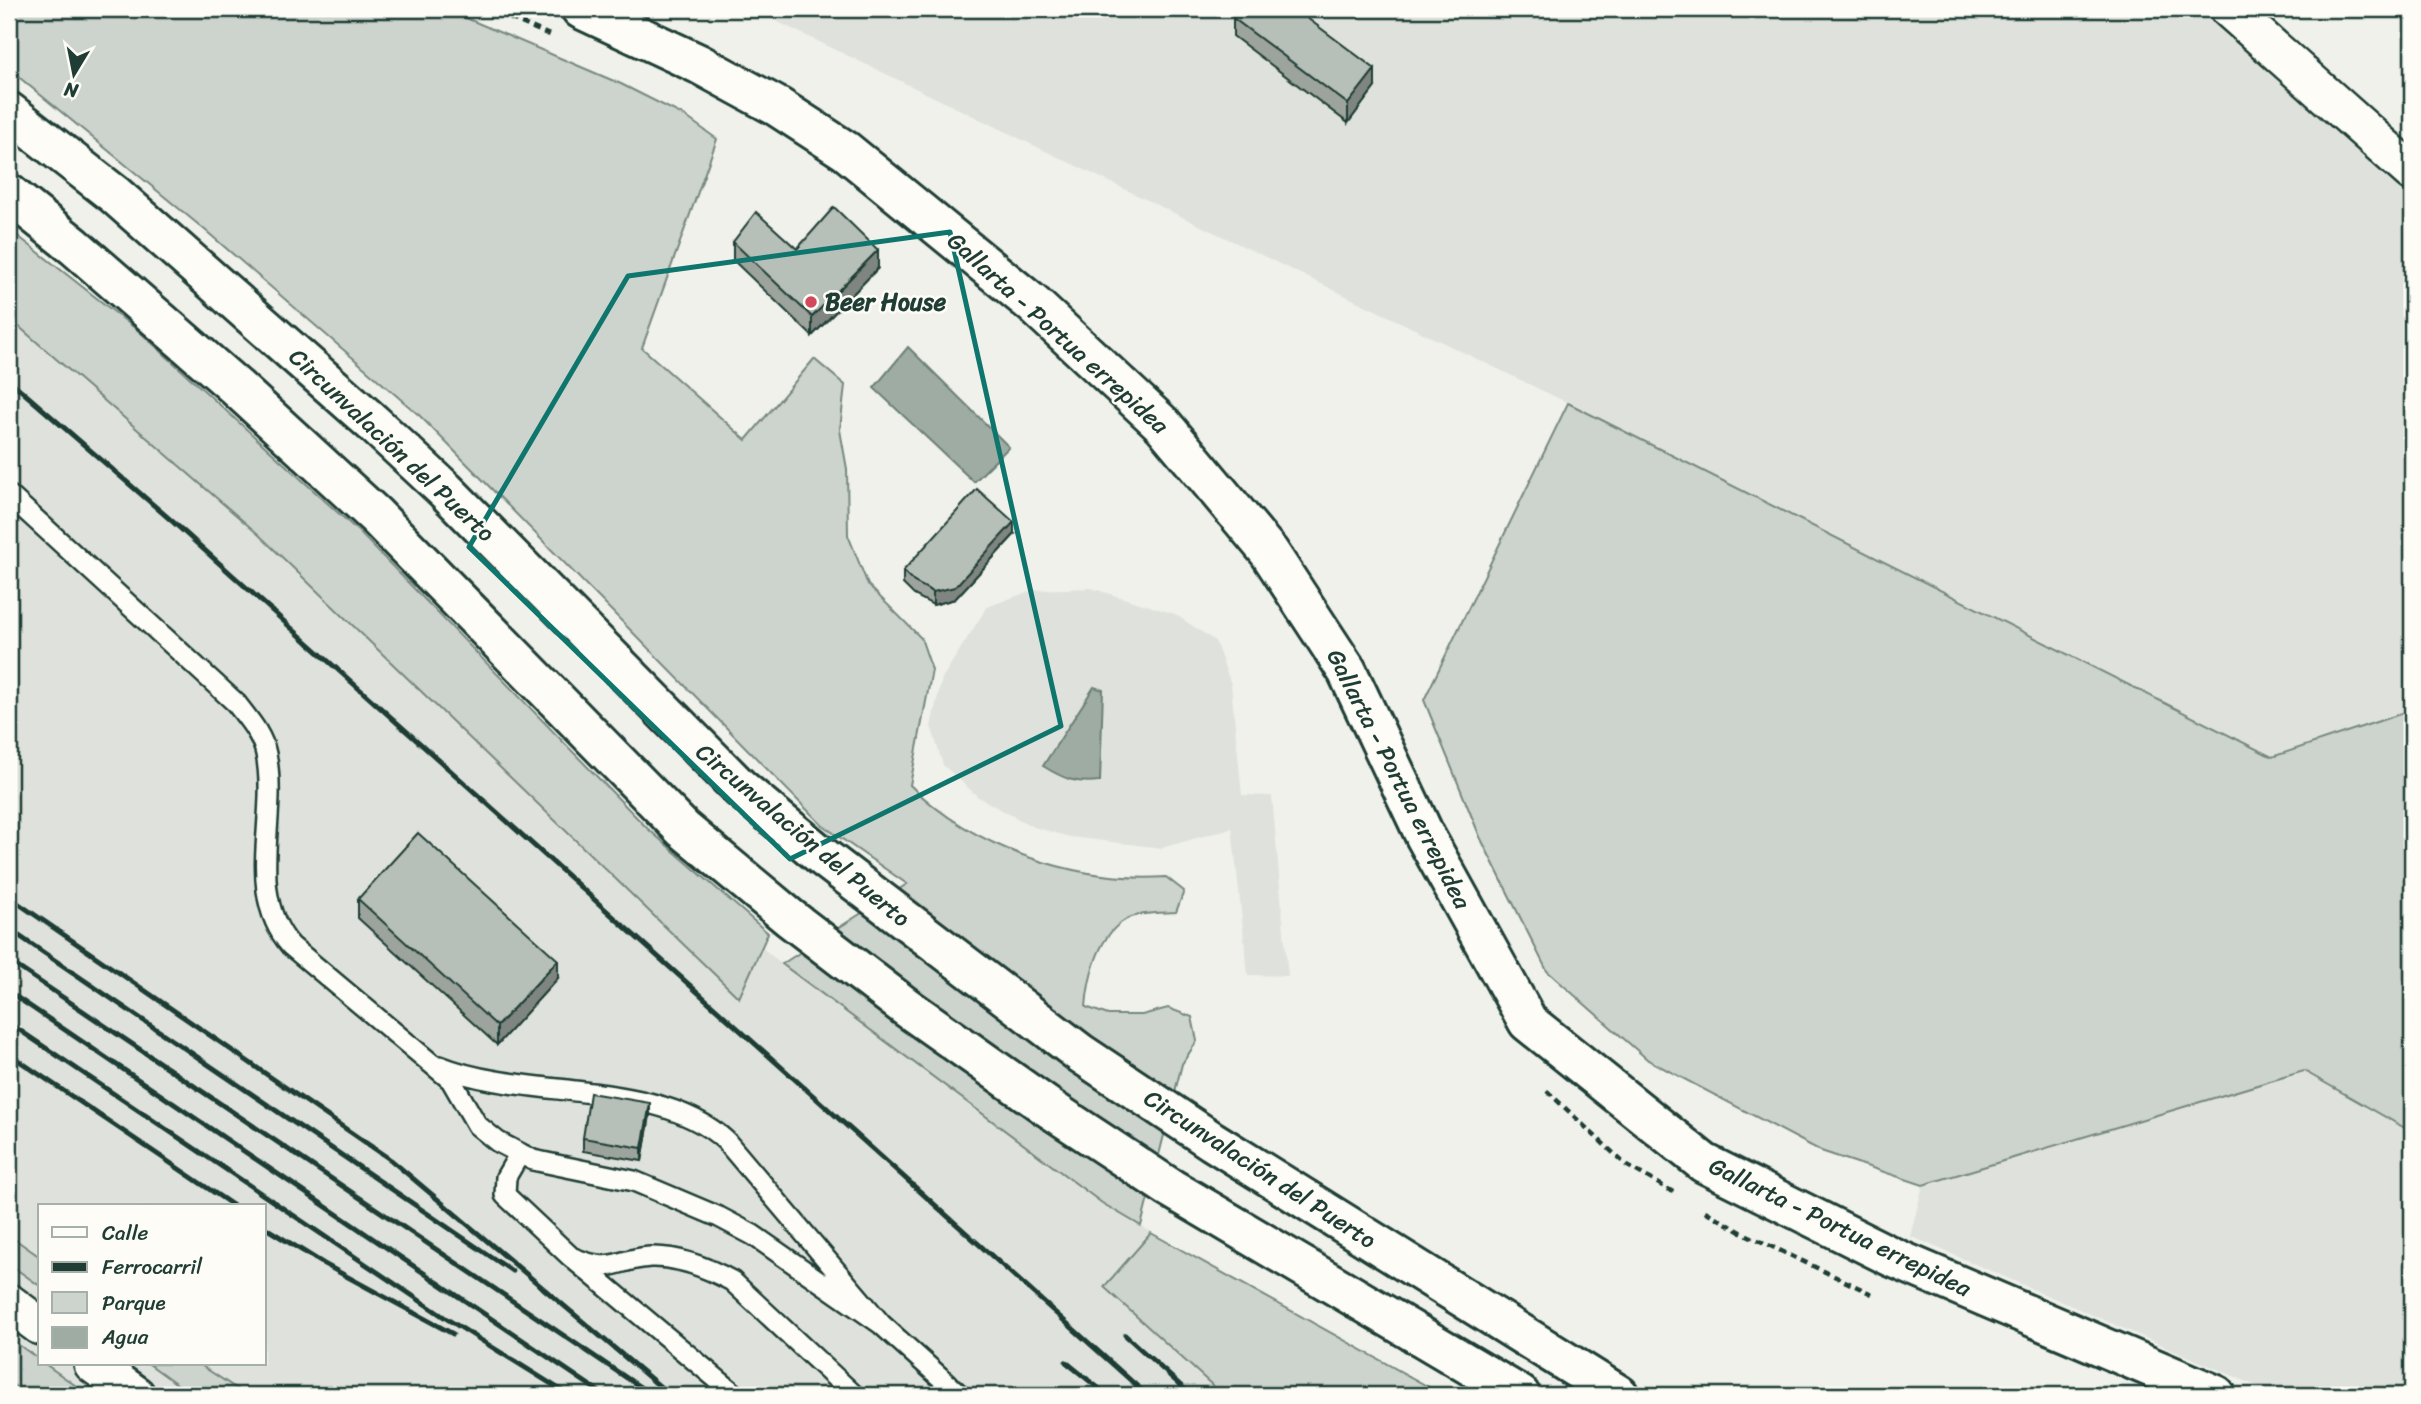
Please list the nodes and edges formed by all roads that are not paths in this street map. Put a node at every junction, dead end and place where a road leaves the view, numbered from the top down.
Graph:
1 (2229, 9) edge
2 (573, 25) edge
3 (9, 112) edge
4 (2412, 172) edge
5 (9, 194) edge
6 (9, 495) edge
7 (423, 1058) junction
8 (520, 1153) junction
9 (572, 1257) junction
10 (9, 1303) edge
11 (881, 1324) junction
12 (38, 1325) edge
13 (96, 1366) edge
14 (136, 1395) edge
15 (736, 1395) edge
16 (854, 1395) edge
17 (960, 1395) edge
18 (1520, 1395) edge
19 (1619, 1395) edge
20 (2216, 1395) edge

1 - 4 street
2 - 20 highway, Gallarta - Portua errepidea
3 - 19 highway, Circunvalación del Puerto
5 - 18 highway
6 - 7 lane
7 - 8 lane
7 - 11 lane
8 - 9 lane
8 - 11 lane
9 - 15 lane
9 - 16 lane
10 - 12 street
11 - 17 lane
13 - 14 street

